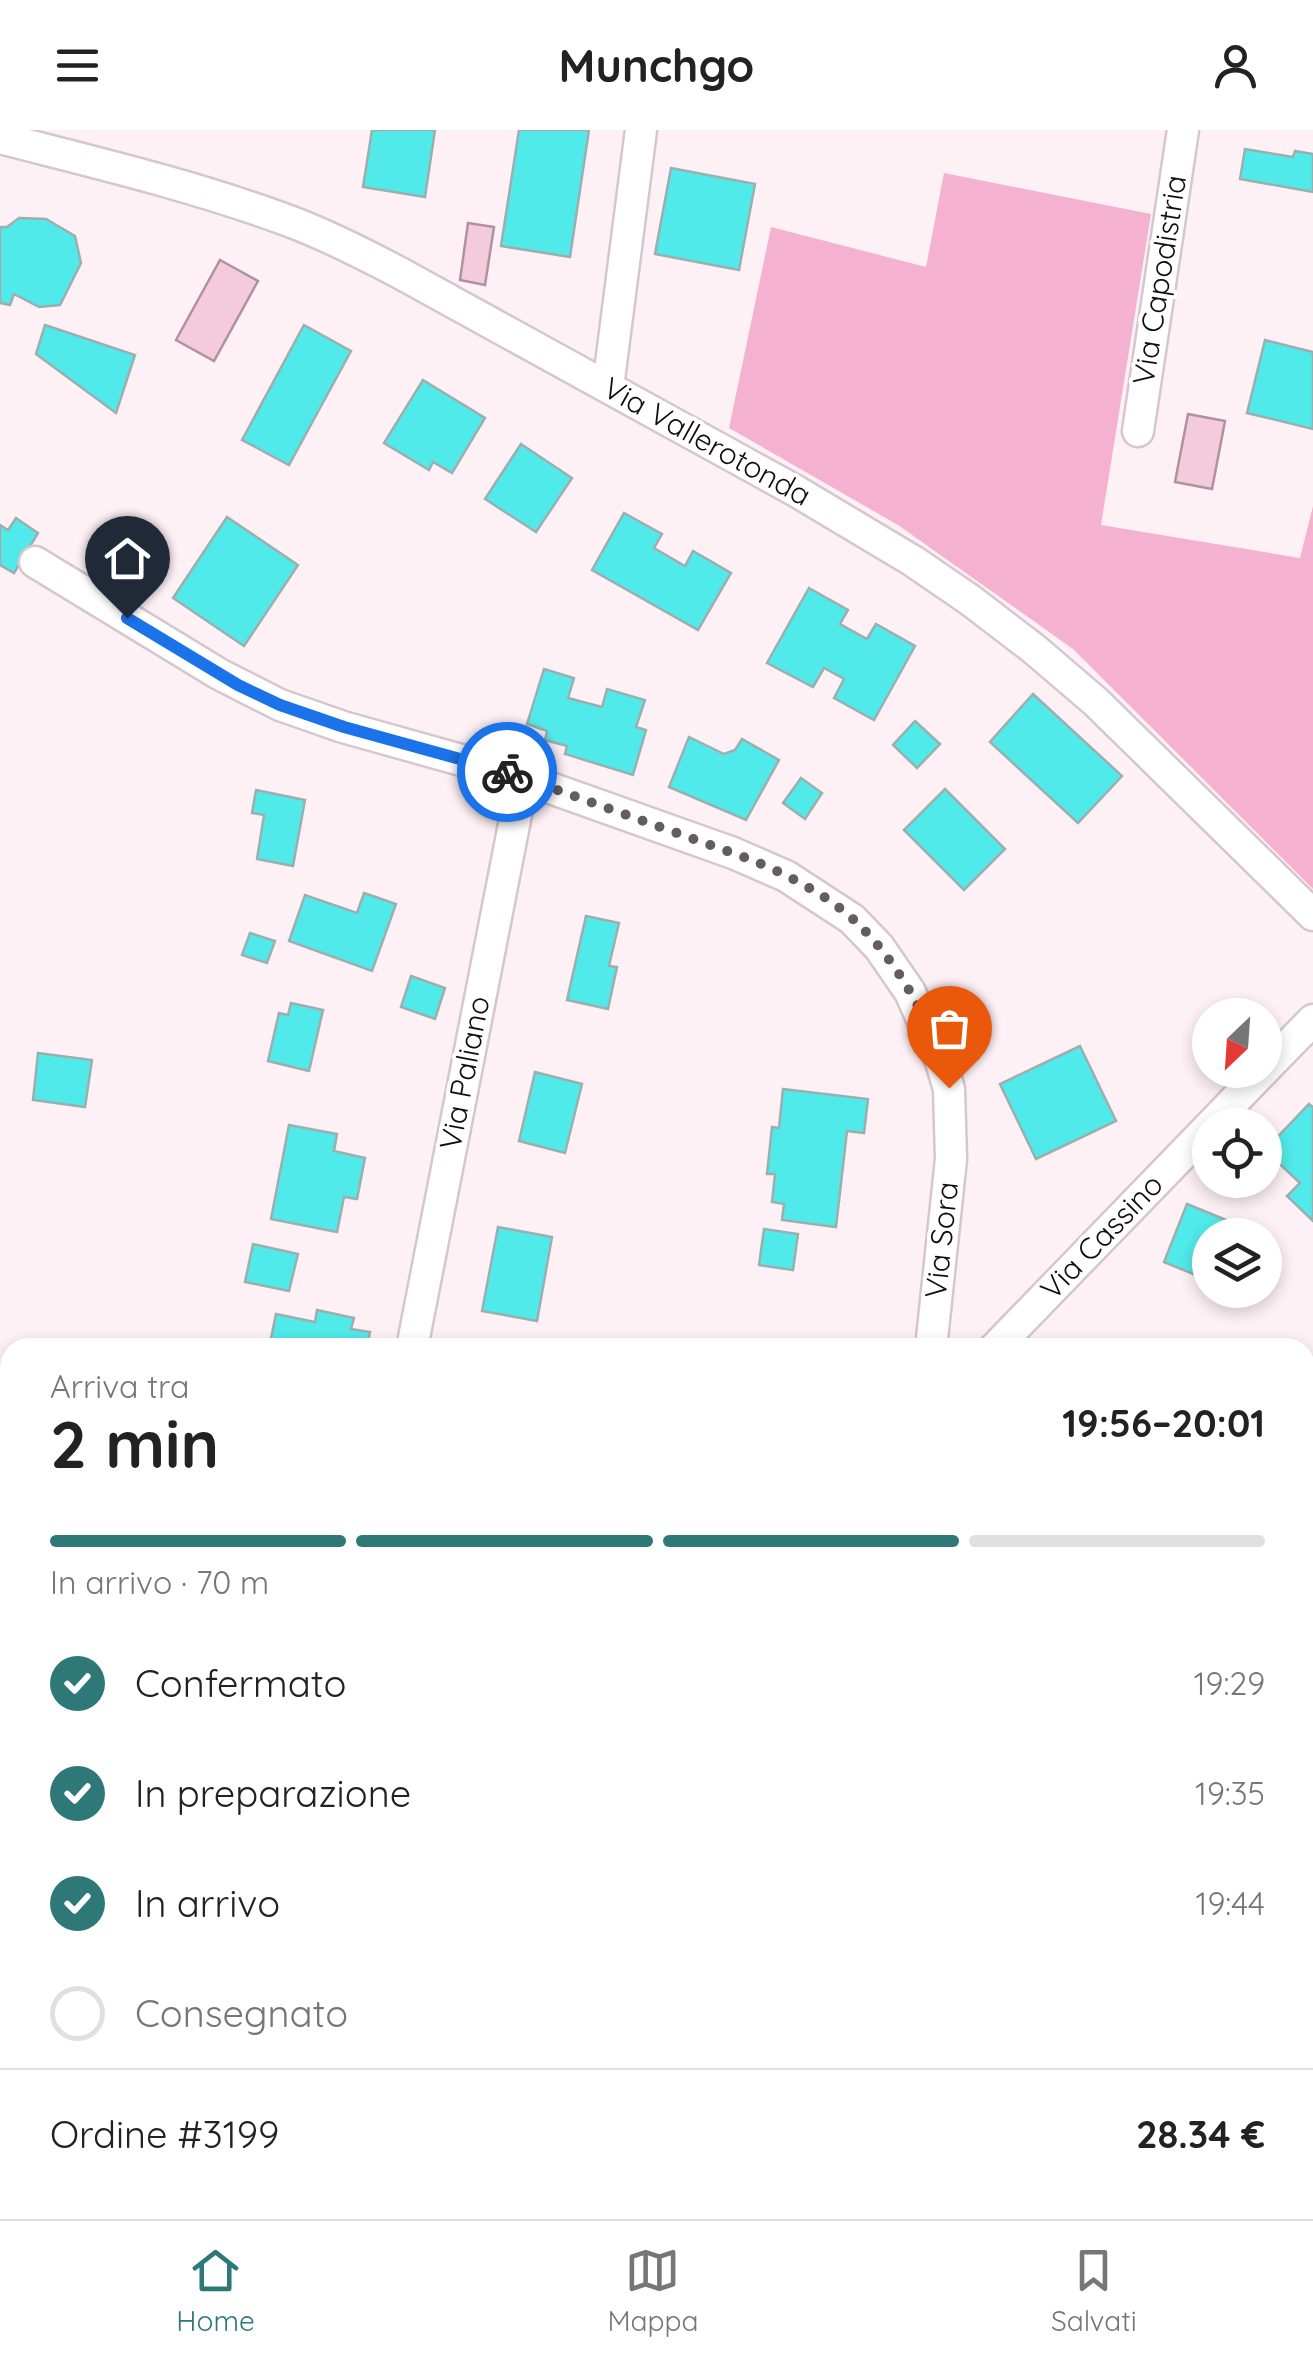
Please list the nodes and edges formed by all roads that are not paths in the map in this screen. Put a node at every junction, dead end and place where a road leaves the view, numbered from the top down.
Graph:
1 (641, 130) edge
2 (1183, 130) edge
3 (0, 138) edge
4 (608, 387) junction
5 (1138, 431) dead end
6 (35, 562) dead end
7 (519, 799) dead end
8 (1313, 916) edge
9 (1313, 1020) edge
10 (1282, 1052) edge
11 (1247, 1088) edge
12 (1227, 1108) edge
13 (1192, 1144) edge
14 (414, 1338) edge
15 (932, 1338) edge
16 (1005, 1338) edge

1 - 4 street
2 - 5 street, Via Capodistria
3 - 4 street, Via Vallerotonda
4 - 8 street, Via Vallerotonda
6 - 15 street, Via Sora
7 - 14 street, Via Paliano
9 - 10 street, Via Cassino
11 - 12 street, Via Cassino
13 - 16 street, Via Cassino

